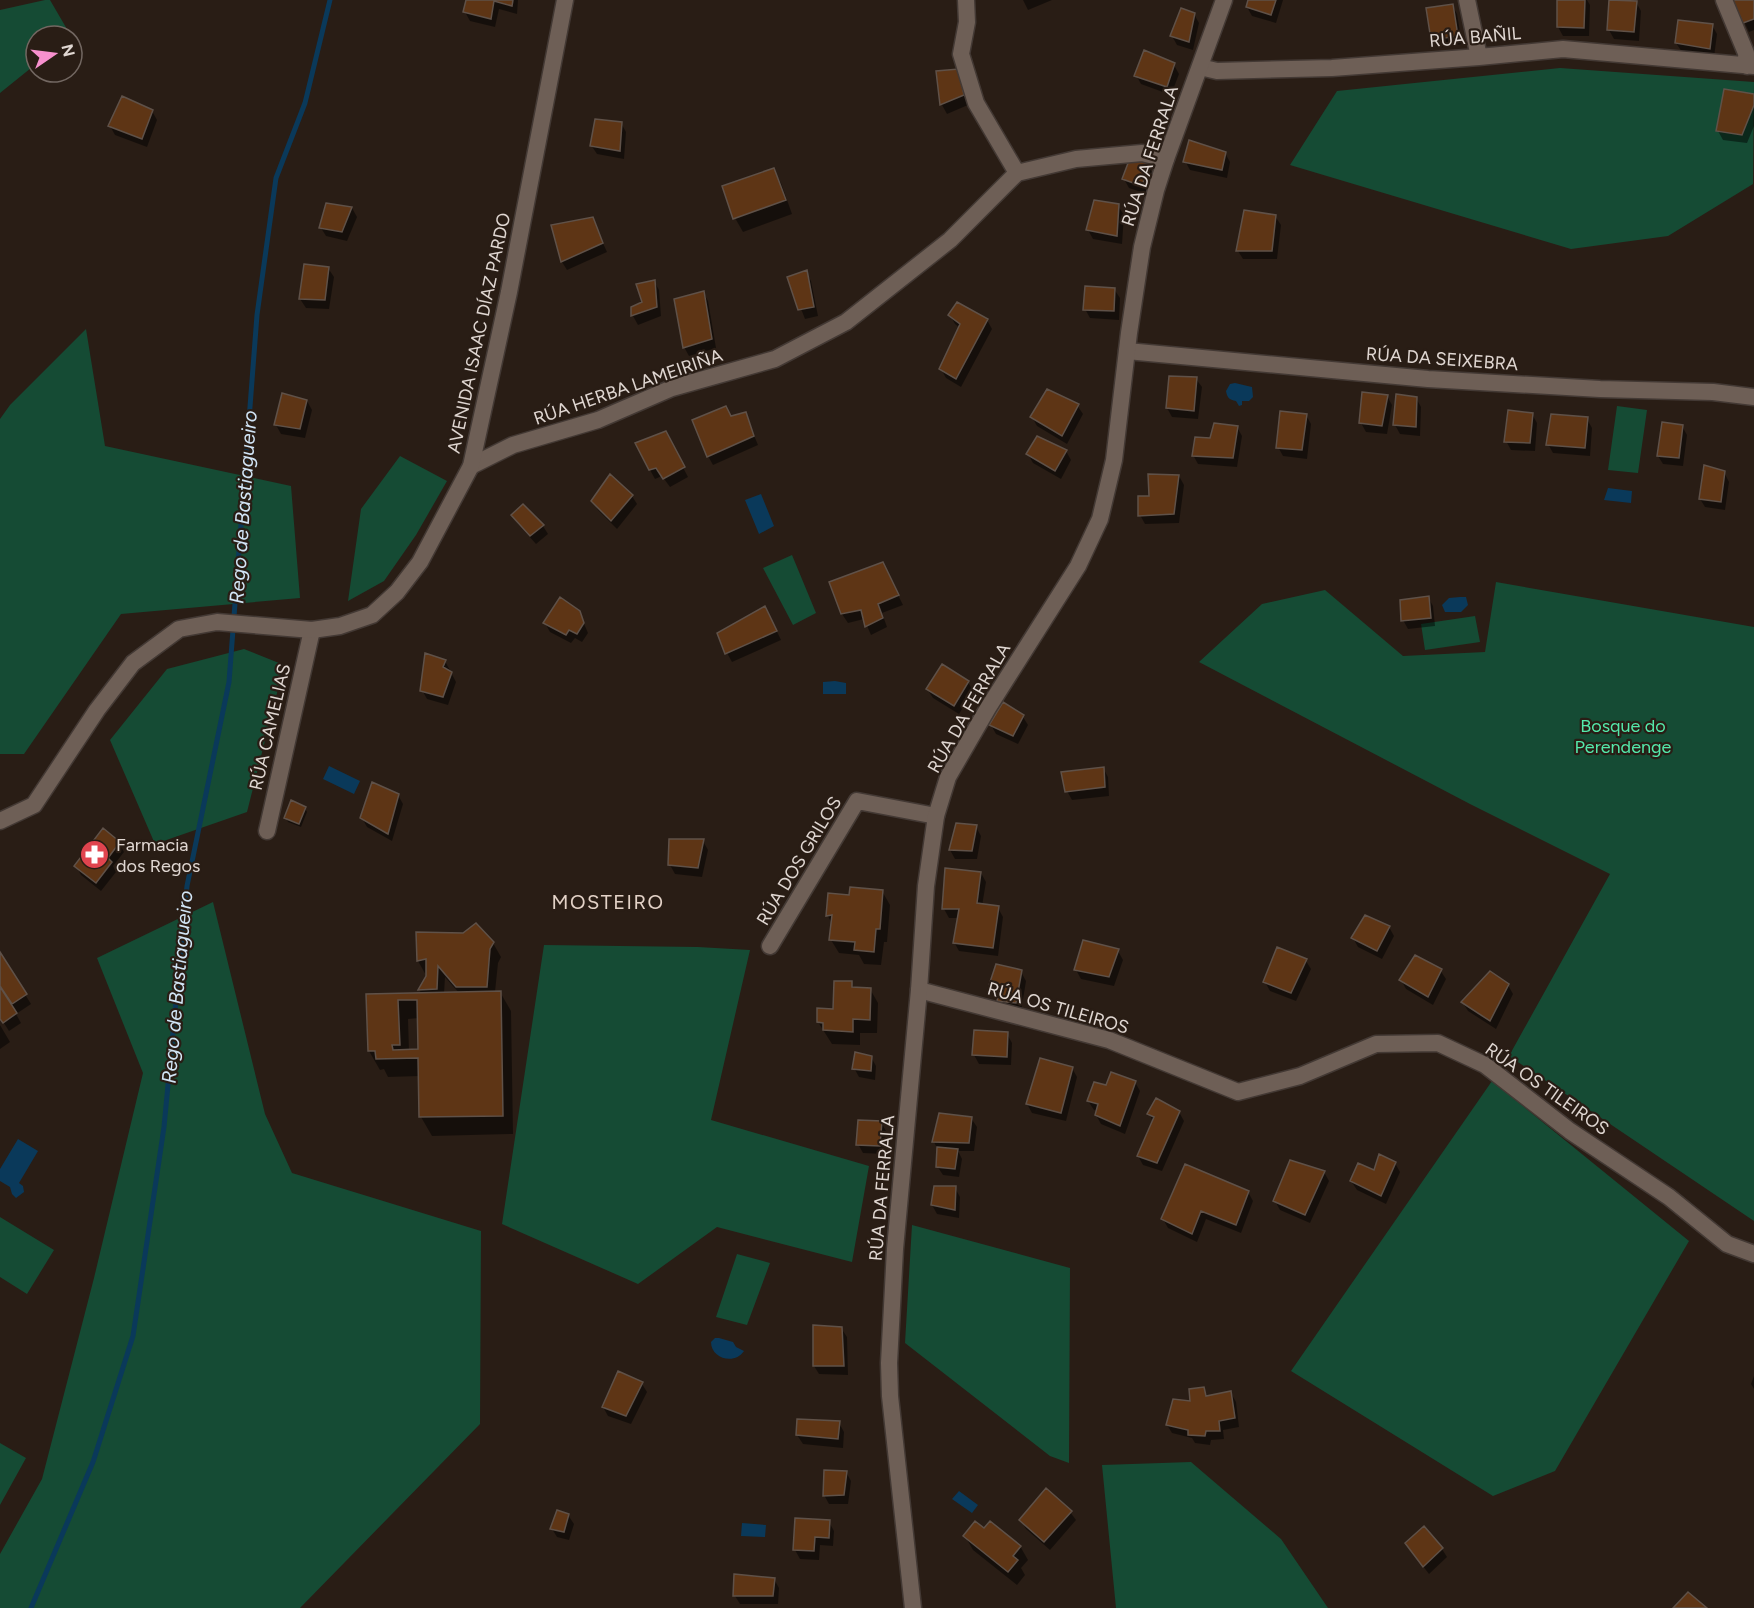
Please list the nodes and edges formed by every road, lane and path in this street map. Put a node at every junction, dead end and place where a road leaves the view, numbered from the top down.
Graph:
1 (565, 0) edge
2 (966, 0) edge
3 (1224, 0) edge
4 (1467, 0) edge
5 (1724, 0) edge
6 (1479, 57) junction
7 (1750, 66) edge
8 (1200, 67) junction
9 (1166, 159) junction
10 (1017, 173) junction
11 (1127, 351) junction
12 (1754, 397) edge
13 (471, 466) junction
14 (312, 630) junction
15 (936, 816) junction
16 (0, 821) edge
17 (267, 831) dead end
18 (770, 946) dead end
19 (919, 990) junction
20 (1754, 1254) edge
21 (913, 1608) edge

1 - 13 street, AVENIDA ISAAC DÍAZ PARDO
2 - 10 street
3 - 8 street, RÚA DA FERRALA
4 - 6 street
5 - 7 street
6 - 7 street, RÚA BAÑIL
6 - 8 street, RÚA BAÑIL
8 - 9 street, RÚA DA FERRALA
9 - 10 street
9 - 11 street, RÚA DA FERRALA
10 - 13 street, RÚA HERBA LAMEIRIÑA
11 - 12 street, RÚA DA SEIXEBRA
11 - 15 street, RÚA DA FERRALA
13 - 14 street, AVENIDA ISAAC DÍAZ PARDO
14 - 16 street, AVENIDA ISAAC DÍAZ PARDO
14 - 17 street, RÚA CAMELIAS
15 - 18 street, RÚA DOS GRILOS
15 - 19 street, RÚA DA FERRALA
19 - 20 street, RÚA OS TILEIROS
19 - 21 street, RÚA DA FERRALA

